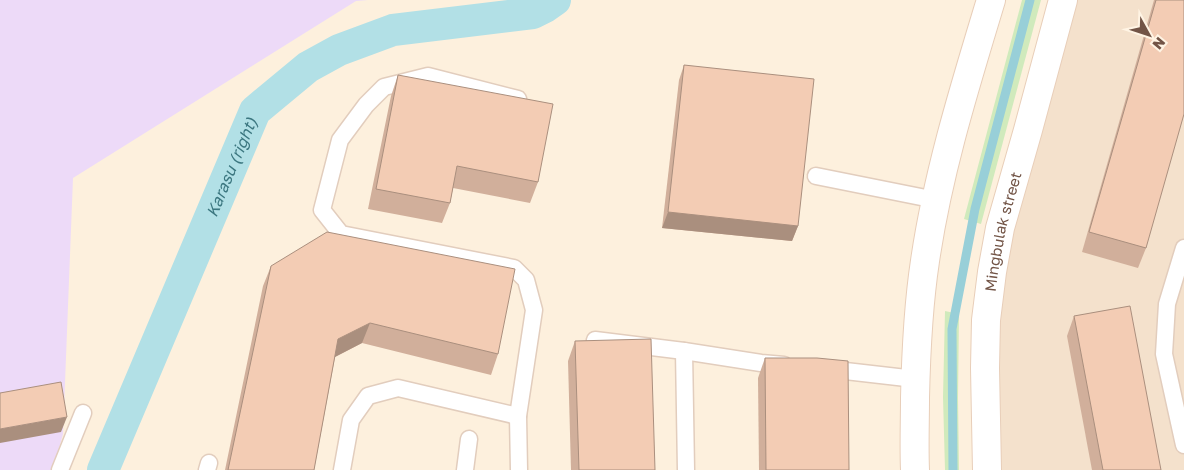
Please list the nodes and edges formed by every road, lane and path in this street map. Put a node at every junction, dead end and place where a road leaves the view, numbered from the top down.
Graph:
1 (991, 0) edge
2 (1063, 0) edge
3 (533, 102) edge
4 (816, 176) dead end
5 (936, 200) junction
6 (1184, 248) edge
7 (595, 340) edge
8 (684, 351) junction
9 (915, 379) junction
10 (83, 413) dead end
11 (518, 416) junction
12 (469, 440) dead end
13 (1184, 445) edge
14 (60, 470) edge
15 (342, 470) edge
16 (465, 470) edge
17 (519, 470) edge
18 (686, 470) edge
19 (915, 470) edge
20 (987, 470) edge

1 - 5 main road
2 - 20 main road, Mingbulak street
3 - 11 lane
4 - 5 lane
5 - 9 main road
6 - 13 lane
7 - 8 lane
8 - 9 lane
8 - 18 lane
9 - 19 main road
10 - 14 lane
11 - 15 lane
11 - 17 lane
12 - 16 lane

